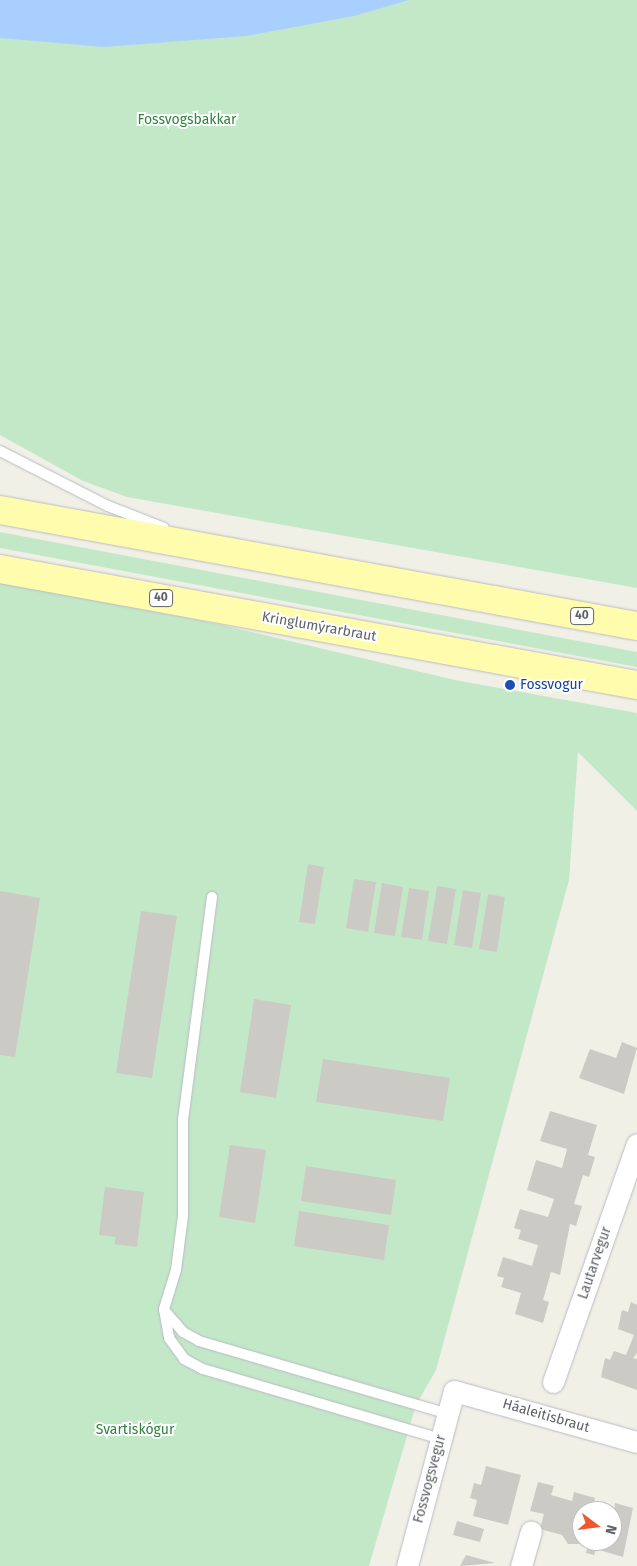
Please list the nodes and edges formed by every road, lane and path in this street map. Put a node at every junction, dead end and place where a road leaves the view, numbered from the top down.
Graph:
1 (0, 451) edge
2 (0, 510) edge
3 (214, 548) junction
4 (0, 569) edge
5 (637, 626) edge
6 (637, 685) edge
7 (212, 897) dead end
8 (637, 1144) edge
9 (164, 1309) junction
10 (553, 1382) dead end
11 (454, 1391) joint
12 (448, 1414) junction
13 (441, 1439) junction
14 (637, 1442) edge
15 (531, 1532) dead end
16 (407, 1566) edge
17 (521, 1566) edge

1 - 3 lane
2 - 3 main road, 40
3 - 5 main road, 40
4 - 6 main road, Kringlumýrarbraut / 40
7 - 9 lane
8 - 10 street, Lautarvegur
9 - 12 lane
9 - 13 lane
11 - 12 street, Fossvogsvegur
11 - 14 street, Háaleitisbraut
12 - 13 street, Fossvogsvegur
13 - 16 street, Fossvogsvegur
15 - 17 street

